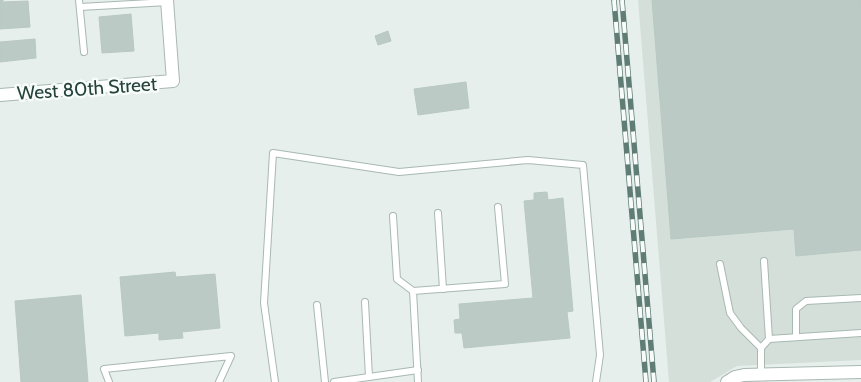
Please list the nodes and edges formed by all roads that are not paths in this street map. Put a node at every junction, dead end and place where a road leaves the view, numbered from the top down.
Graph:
1 (167, 1) edge
2 (79, 3) edge
3 (84, 52) dead end
4 (0, 95) edge
5 (498, 207) dead end
6 (438, 213) dead end
7 (393, 216) dead end
8 (764, 261) dead end
9 (720, 264) dead end
10 (443, 289) junction
11 (413, 291) junction
12 (861, 298) edge
13 (365, 302) dead end
14 (317, 304) dead end
15 (861, 333) edge
16 (796, 337) junction
17 (769, 339) junction
18 (761, 348) junction
19 (418, 370) junction
20 (861, 372) edge
21 (762, 374) junction
22 (369, 377) junction
23 (109, 382) edge
24 (219, 382) edge
25 (275, 382) edge
26 (325, 382) edge
27 (334, 382) edge
28 (418, 382) edge
29 (596, 382) edge
30 (727, 382) edge

1 - 2 lane
1 - 4 street, West 80th Street
2 - 3 lane
5 - 10 lane
6 - 10 lane
7 - 11 lane
8 - 17 lane
9 - 18 lane
10 - 11 lane
11 - 19 lane
12 - 16 lane
13 - 22 lane
14 - 26 lane
15 - 16 lane
16 - 17 lane
17 - 18 lane
18 - 21 lane
19 - 22 lane
19 - 28 lane
20 - 21 street
21 - 30 street
22 - 27 lane
23 - 24 lane
25 - 29 lane

